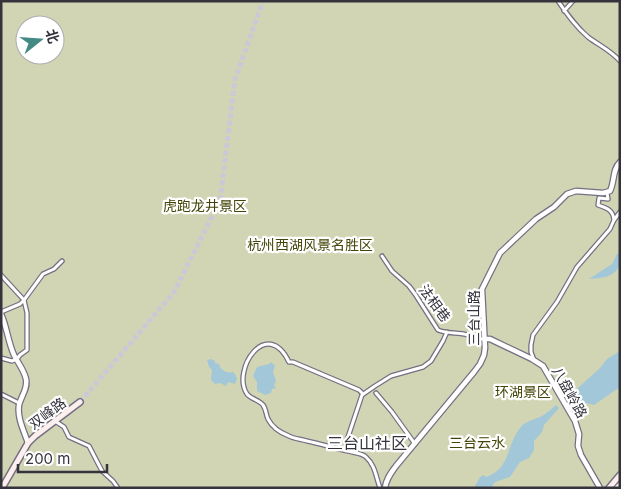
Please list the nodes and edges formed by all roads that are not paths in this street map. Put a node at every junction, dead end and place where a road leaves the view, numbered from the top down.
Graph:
1 (558, 1) edge
2 (573, 1) edge
3 (564, 11) junction
4 (620, 61) edge
5 (620, 162) edge
6 (607, 192) junction
7 (620, 212) edge
8 (614, 220) junction
9 (382, 256) dead end
10 (62, 261) dead end
11 (1, 275) edge
12 (24, 300) junction
13 (1, 313) edge
14 (446, 332) junction
15 (485, 339) junction
16 (1, 358) edge
17 (17, 359) junction
18 (534, 360) junction
19 (376, 393) dead end
20 (1, 394) edge
21 (363, 394) junction
22 (80, 402) tunnel mouth
23 (20, 403) junction
24 (55, 422) junction
25 (28, 443) junction
26 (346, 443) dead end
27 (415, 444) junction
28 (620, 475) edge
29 (620, 485) edge
30 (2, 488) edge
31 (118, 488) edge
32 (380, 488) edge
33 (385, 488) edge
34 (600, 488) edge
35 (609, 488) edge
36 (617, 488) edge

1 - 3 street
2 - 3 street
3 - 4 street
5 - 6 street
6 - 8 street
6 - 15 street, 三台山路
7 - 8 street
8 - 18 street
9 - 14 street, 法相巷
10 - 12 street
11 - 12 street
12 - 13 street
12 - 17 street
13 - 17 street
14 - 15 street, 法相巷
14 - 21 street
15 - 18 street, 八盘岭路
15 - 27 street, 三台山路
16 - 17 street
17 - 23 street
18 - 34 street, 八盘岭路
19 - 27 street
20 - 23 street
21 - 26 street
21 - 32 street
22 - 24 main road, 双峰路
23 - 25 street
24 - 25 main road, 双峰路
24 - 31 street
25 - 30 main road
27 - 33 street, 三台山路
28 - 35 main road
29 - 36 main road

